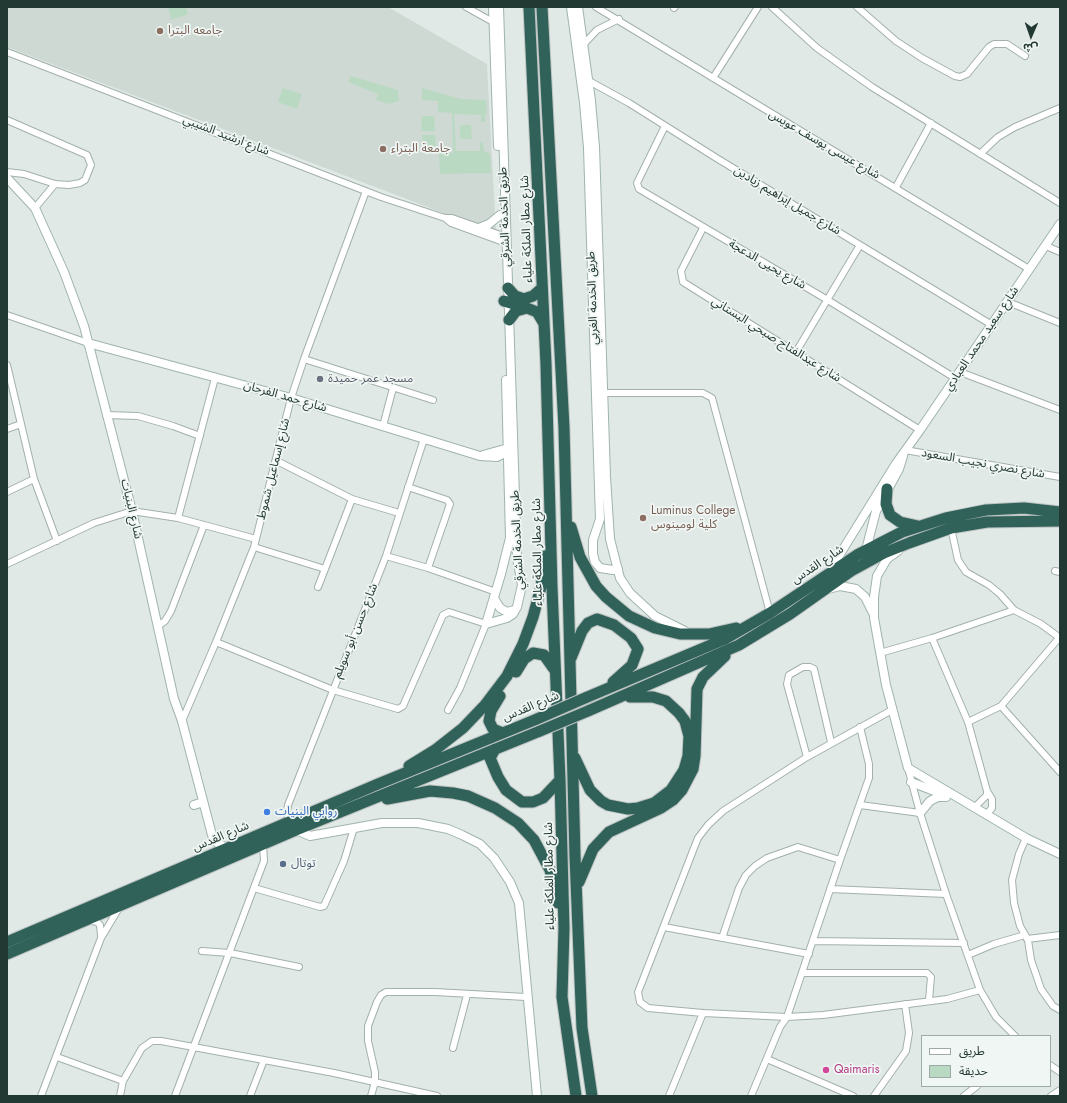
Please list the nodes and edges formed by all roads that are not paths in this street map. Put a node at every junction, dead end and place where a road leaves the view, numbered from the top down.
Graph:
1 (466, 7) edge
2 (493, 7) edge
3 (499, 7) edge
4 (529, 7) edge
5 (542, 7) edge
6 (571, 7) edge
7 (578, 7) edge
8 (596, 7) edge
9 (758, 7) edge
10 (772, 7) edge
11 (857, 7) edge
12 (619, 19) junction
13 (494, 22) junction
14 (583, 45) junction
15 (7, 52) edge
16 (1024, 56) dead end
17 (713, 78) junction
18 (585, 82) junction
19 (1060, 108) edge
20 (7, 120) edge
21 (931, 123) junction
22 (665, 126) junction
23 (980, 154) junction
24 (7, 172) edge
25 (7, 178) edge
26 (55, 184) junction
27 (896, 187) junction
28 (366, 191) junction
29 (1060, 203) edge
30 (35, 208) junction
31 (500, 215) junction
32 (445, 218) junction
33 (1060, 224) edge
34 (479, 228) junction
35 (703, 228) junction
36 (504, 239) junction
37 (860, 245) junction
38 (1046, 246) junction
39 (1060, 252) edge
40 (1029, 269) junction
41 (508, 288) junction
42 (542, 288) junction
43 (826, 299) junction
44 (506, 302) junction
45 (1008, 302) junction
46 (527, 308) junction
47 (7, 315) edge
48 (509, 320) junction
49 (1060, 323) edge
50 (544, 325) junction
51 (992, 325) junction
52 (88, 343) junction
53 (796, 352) junction
54 (304, 359) junction
55 (7, 365) edge
56 (958, 375) junction
57 (215, 378) junction
58 (393, 388) junction
59 (604, 393) junction
60 (291, 398) junction
61 (433, 400) dead end
62 (1060, 410) edge
63 (106, 415) junction
64 (21, 424) junction
65 (383, 426) junction
66 (7, 429) edge
67 (920, 430) junction
68 (200, 436) junction
69 (424, 439) junction
70 (510, 449) junction
71 (904, 452) junction
72 (277, 462) junction
73 (602, 474) junction
74 (1060, 477) edge
75 (34, 479) junction
76 (408, 487) junction
77 (887, 489) junction
78 (7, 492) edge
79 (352, 499) junction
80 (1000, 508) junction
81 (550, 510) junction
82 (567, 510) junction
83 (132, 511) junction
84 (399, 513) junction
85 (178, 518) junction
86 (1059, 519) edge
87 (1001, 521) junction
88 (204, 525) junction
89 (919, 526) junction
90 (951, 528) junction
91 (256, 539) junction
92 (57, 541) junction
93 (909, 543) junction
94 (254, 547) junction
95 (867, 555) junction
96 (386, 556) junction
97 (7, 564) edge
98 (428, 568) junction
99 (325, 569) junction
100 (618, 569) junction
101 (828, 573) junction
102 (501, 574) junction
103 (521, 575) junction
104 (318, 587) dead end
105 (818, 593) junction
106 (495, 595) junction
107 (516, 610) junction
108 (1014, 610) junction
109 (770, 613) junction
110 (874, 618) junction
111 (756, 622) junction
112 (486, 624) junction
113 (158, 626) junction
114 (698, 635) junction
115 (932, 638) junction
116 (1060, 638) edge
117 (216, 642) junction
118 (739, 644) junction
119 (880, 652) junction
120 (570, 661) junction
121 (554, 670) junction
122 (611, 687) junction
123 (333, 690) junction
124 (619, 699) junction
125 (1001, 706) junction
126 (448, 710) dead end
127 (892, 710) junction
128 (182, 721) junction
129 (968, 722) junction
130 (860, 727) junction
131 (502, 733) junction
132 (831, 742) junction
133 (495, 749) junction
134 (573, 753) junction
135 (807, 757) junction
136 (908, 768) junction
137 (1060, 772) edge
138 (390, 780) junction
139 (560, 780) junction
140 (911, 782) junction
141 (987, 791) junction
142 (947, 796) junction
143 (958, 799) junction
144 (203, 802) junction
145 (194, 805) dead end
146 (860, 805) junction
147 (349, 808) junction
148 (974, 808) junction
149 (920, 813) junction
150 (986, 815) junction
151 (292, 826) junction
152 (354, 828) junction
153 (1026, 838) junction
154 (264, 844) junction
155 (228, 849) junction
156 (1060, 854) edge
157 (840, 860) junction
158 (577, 886) junction
159 (254, 888) junction
160 (830, 889) junction
161 (946, 894) junction
162 (120, 907) junction
163 (89, 920) junction
164 (664, 927) junction
165 (564, 928) junction
166 (1060, 935) edge
167 (1026, 937) junction
168 (101, 938) junction
169 (722, 938) junction
170 (813, 941) junction
171 (7, 942) edge
172 (964, 943) junction
173 (202, 951) dead end
174 (7, 954) edge
175 (230, 954) junction
176 (809, 954) junction
177 (968, 955) junction
178 (299, 967) dead end
179 (802, 973) junction
180 (980, 990) junction
181 (467, 995) junction
182 (526, 997) junction
183 (930, 1000) junction
184 (905, 1004) junction
185 (1060, 1010) edge
186 (703, 1013) junction
187 (786, 1017) junction
188 (1014, 1035) edge
189 (193, 1047) junction
190 (453, 1048) dead end
191 (57, 1057) junction
192 (767, 1059) junction
193 (264, 1060) junction
194 (1051, 1066) edge
195 (1060, 1072) edge
196 (123, 1081) junction
197 (375, 1082) junction
198 (976, 1087) edge
199 (1060, 1090) edge
200 (41, 1096) edge
201 (120, 1096) edge
202 (176, 1096) edge
203 (250, 1096) edge
204 (371, 1096) edge
205 (437, 1096) edge
206 (537, 1096) edge
207 (576, 1096) edge
208 (592, 1096) edge
209 (669, 1096) edge
210 (751, 1096) edge
211 (852, 1096) edge
212 (874, 1096) edge
213 (964, 1096) edge
214 (1051, 1096) edge

1 - 13 street
2 - 13 street, طريق الخدمة الشرقي
3 - 36 street, طريق الخدمة الشرقي
4 - 42 highway, شارع مطار الملكة علياء
5 - 82 highway
6 - 18 street, طريق الخدمة الغربي
7 - 14 street, طريق الخدمة الغربي
8 - 12 street, شارع عيسى يوسف عويس
9 - 17 street
10 - 21 street
11 - 16 street
12 - 14 street
12 - 17 street, شارع عيسى يوسف عويس
13 - 31 street, طريق الخدمة الشرقي
14 - 18 street, طريق الخدمة الغربي
15 - 28 street, شارع ارشيد الشيبي
17 - 27 street, شارع عيسى يوسف عويس
18 - 22 street, شارع جميل إبراهيم زيادين
18 - 59 street, طريق الخدمة الغربي
18 - 73 street, طريق الخدمة الغربي
19 - 23 street
20 - 26 street
21 - 23 street
21 - 27 street
22 - 35 street, شارع يحيى الدعجة
22 - 37 street, شارع جميل إبراهيم زيادين
23 - 29 street
24 - 26 street
25 - 30 street, شارع البنيات
26 - 30 street
27 - 40 street, شارع عيسى يوسف عويس
28 - 32 street, شارع ارشيد الشيبي
28 - 54 street, شارع إسماعيل شموط
30 - 52 street, شارع البنيات
31 - 34 street
31 - 36 street, طريق الخدمة الشرقي
32 - 34 street, شارع ارشيد الشيبي
32 - 36 street, شارع ارشيد الشيبي
33 - 38 street, شارع سعيد محمد العبادي
34 - 36 street, شارع ارشيد الشيبي
35 - 43 street, شارع يحيى الدعجة
35 - 53 street, شارع عبدالفتاح صبحي البستاني
36 - 41 street, طريق الخدمة الشرقي
36 - 44 street, طريق الخدمة الشرقي
37 - 43 street
37 - 51 street, شارع جميل إبراهيم زيادين
38 - 39 street
38 - 40 street, شارع سعيد محمد العبادي
40 - 45 street, شارع سعيد محمد العبادي
41 - 42 highway
41 - 44 street, طريق الخدمة الشرقي
42 - 50 highway, شارع مطار الملكة علياء
43 - 53 street
43 - 56 street, شارع يحيى الدعجة
44 - 46 highway
44 - 48 street, طريق الخدمة الشرقي
44 - 70 street, طريق الخدمة الشرقي
45 - 49 street
45 - 51 street, شارع سعيد محمد العبادي
46 - 48 highway
46 - 50 highway
47 - 52 street
48 - 70 street, طريق الخدمة الشرقي
50 - 81 highway, شارع مطار الملكة علياء
51 - 56 street, شارع سعيد محمد العبادي
52 - 57 street, شارع حمد الفرحان
52 - 63 street, شارع البنيات
53 - 67 street, شارع عبدالفتاح صبحي البستاني
54 - 58 street
54 - 60 street, شارع إسماعيل شموط
55 - 64 street
56 - 62 street, شارع يحيى الدعجة
56 - 67 street, شارع سعيد محمد العبادي
57 - 60 street, شارع حمد الفرحان
57 - 68 street
58 - 61 street
58 - 65 street
59 - 73 street, طريق الخدمة الغربي
59 - 109 street
60 - 65 street, شارع حمد الفرحان
60 - 72 street, شارع إسماعيل شموط
63 - 68 street
63 - 83 street, شارع البنيات
64 - 66 street
64 - 75 street
65 - 69 street, شارع حمد الفرحان
67 - 71 street, شارع سعيد محمد العبادي
68 - 85 street
69 - 70 street, شارع حمد الفرحان
69 - 76 street, شارع حسن أبو سويلم
70 - 102 street, طريق الخدمة الشرقي
70 - 103 street, طريق الخدمة الشرقي
71 - 74 street, شارع نصري نجيب السعود
71 - 77 street, شارع سعيد محمد العبادي
71 - 101 street, شارع سعيد محمد العبادي
72 - 79 street
72 - 91 street, شارع إسماعيل شموط
73 - 100 street, طريق الخدمة الغربي
73 - 100 street, طريق الخدمة الغربي
75 - 78 street
75 - 92 street
76 - 84 street, شارع حسن أبو سويلم
76 - 98 street
77 - 89 highway
77 - 95 street, شارع سعيد محمد العبادي
79 - 84 street
79 - 99 street
80 - 86 highway, شارع القدس
80 - 87 highway
80 - 89 highway, شارع القدس
81 - 121 highway, شارع مطار الملكة علياء
81 - 138 highway
82 - 114 highway
82 - 120 highway
83 - 85 street
83 - 92 street
83 - 113 street, شارع البنيات
84 - 96 street, شارع حسن أبو سويلم
85 - 88 street
86 - 87 highway, شارع القدس
87 - 90 highway, شارع القدس
88 - 91 street
88 - 113 street
89 - 95 highway, شارع القدس
90 - 93 highway, شارع القدس
90 - 108 street
91 - 94 street, شارع إسماعيل شموط
92 - 97 street
93 - 95 highway, شارع القدس
93 - 110 street
94 - 99 street
94 - 117 street, شارع إسماعيل شموط
95 - 101 highway, شارع القدس
95 - 105 highway, شارع القدس
96 - 98 street
96 - 123 street, شارع حسن أبو سويلم
98 - 106 street
99 - 104 street
100 - 114 street, طريق الخدمة الغربي
101 - 109 highway, شارع القدس
102 - 103 street
102 - 106 street, طريق الخدمة الشرقي
103 - 107 street, طريق الخدمة الشرقي
105 - 110 street
105 - 118 highway, شارع القدس
106 - 107 street
106 - 112 street, طريق الخدمة الشرقي
107 - 112 street
108 - 115 street
108 - 116 street
109 - 111 highway, شارع القدس
110 - 119 street
111 - 114 highway
111 - 122 highway, شارع القدس
112 - 123 street
112 - 126 street
113 - 128 street, شارع البنيات
115 - 119 street
115 - 129 street
116 - 125 street
117 - 123 street
117 - 128 street, شارع إسماعيل شموط
118 - 124 highway, شارع القدس
118 - 158 highway
119 - 127 street
120 - 122 highway
120 - 134 highway
121 - 131 highway
121 - 139 highway, شارع مطار الملكة علياء
122 - 131 highway, شارع القدس, bridge
123 - 151 street, شارع حسن أبو سويلم
124 - 133 highway, شارع القدس, bridge
124 - 134 highway
125 - 129 street
125 - 137 street
127 - 130 street
127 - 136 street
128 - 144 street, شارع البنيات
129 - 141 street
130 - 132 street
130 - 146 street
131 - 138 highway, شارع القدس
132 - 135 street
132 - 135 street
133 - 139 highway
133 - 147 highway, شارع القدس
134 - 158 highway
135 - 164 street
136 - 140 street
136 - 143 street
138 - 151 highway, شارع القدس
139 - 165 highway, شارع مطار الملكة علياء
140 - 142 street
140 - 149 street
141 - 148 street
141 - 150 street
142 - 143 street
142 - 149 street
143 - 148 street
144 - 145 street
144 - 155 street, شارع البنيات
146 - 149 street
146 - 157 street
147 - 151 highway, شارع القدس
147 - 165 highway
148 - 150 street
149 - 161 street
150 - 153 street
151 - 152 street
151 - 154 highway, شارع القدس
151 - 155 highway, شارع القدس
152 - 159 street
152 - 182 street
153 - 156 street
153 - 167 street
154 - 159 street
154 - 162 highway, شارع القدس
155 - 171 highway, شارع القدس
157 - 160 street
157 - 169 street
158 - 208 highway
159 - 175 street
160 - 161 street
160 - 170 street
161 - 172 street
162 - 163 highway, شارع القدس
162 - 168 street
163 - 168 street
163 - 174 highway, شارع القدس
164 - 169 street
164 - 186 street
165 - 207 highway, شارع مطار الملكة علياء
166 - 167 street
167 - 177 street
167 - 185 street
168 - 191 street
169 - 176 street
170 - 172 street
170 - 176 street
172 - 177 street
173 - 175 street
175 - 178 street
175 - 189 street
176 - 179 street
177 - 180 street
179 - 183 street
179 - 187 street
180 - 183 street
180 - 188 street
181 - 182 street
181 - 190 street
181 - 197 street
182 - 206 street
183 - 184 street
184 - 187 street
184 - 212 street
186 - 187 street
186 - 209 street
187 - 192 street
189 - 193 street
189 - 196 street
189 - 202 street
191 - 196 street
191 - 200 street
192 - 210 street
192 - 211 street
193 - 197 street
193 - 203 street
194 - 195 street
196 - 201 street
197 - 204 street
197 - 205 street
198 - 213 street
199 - 214 street

